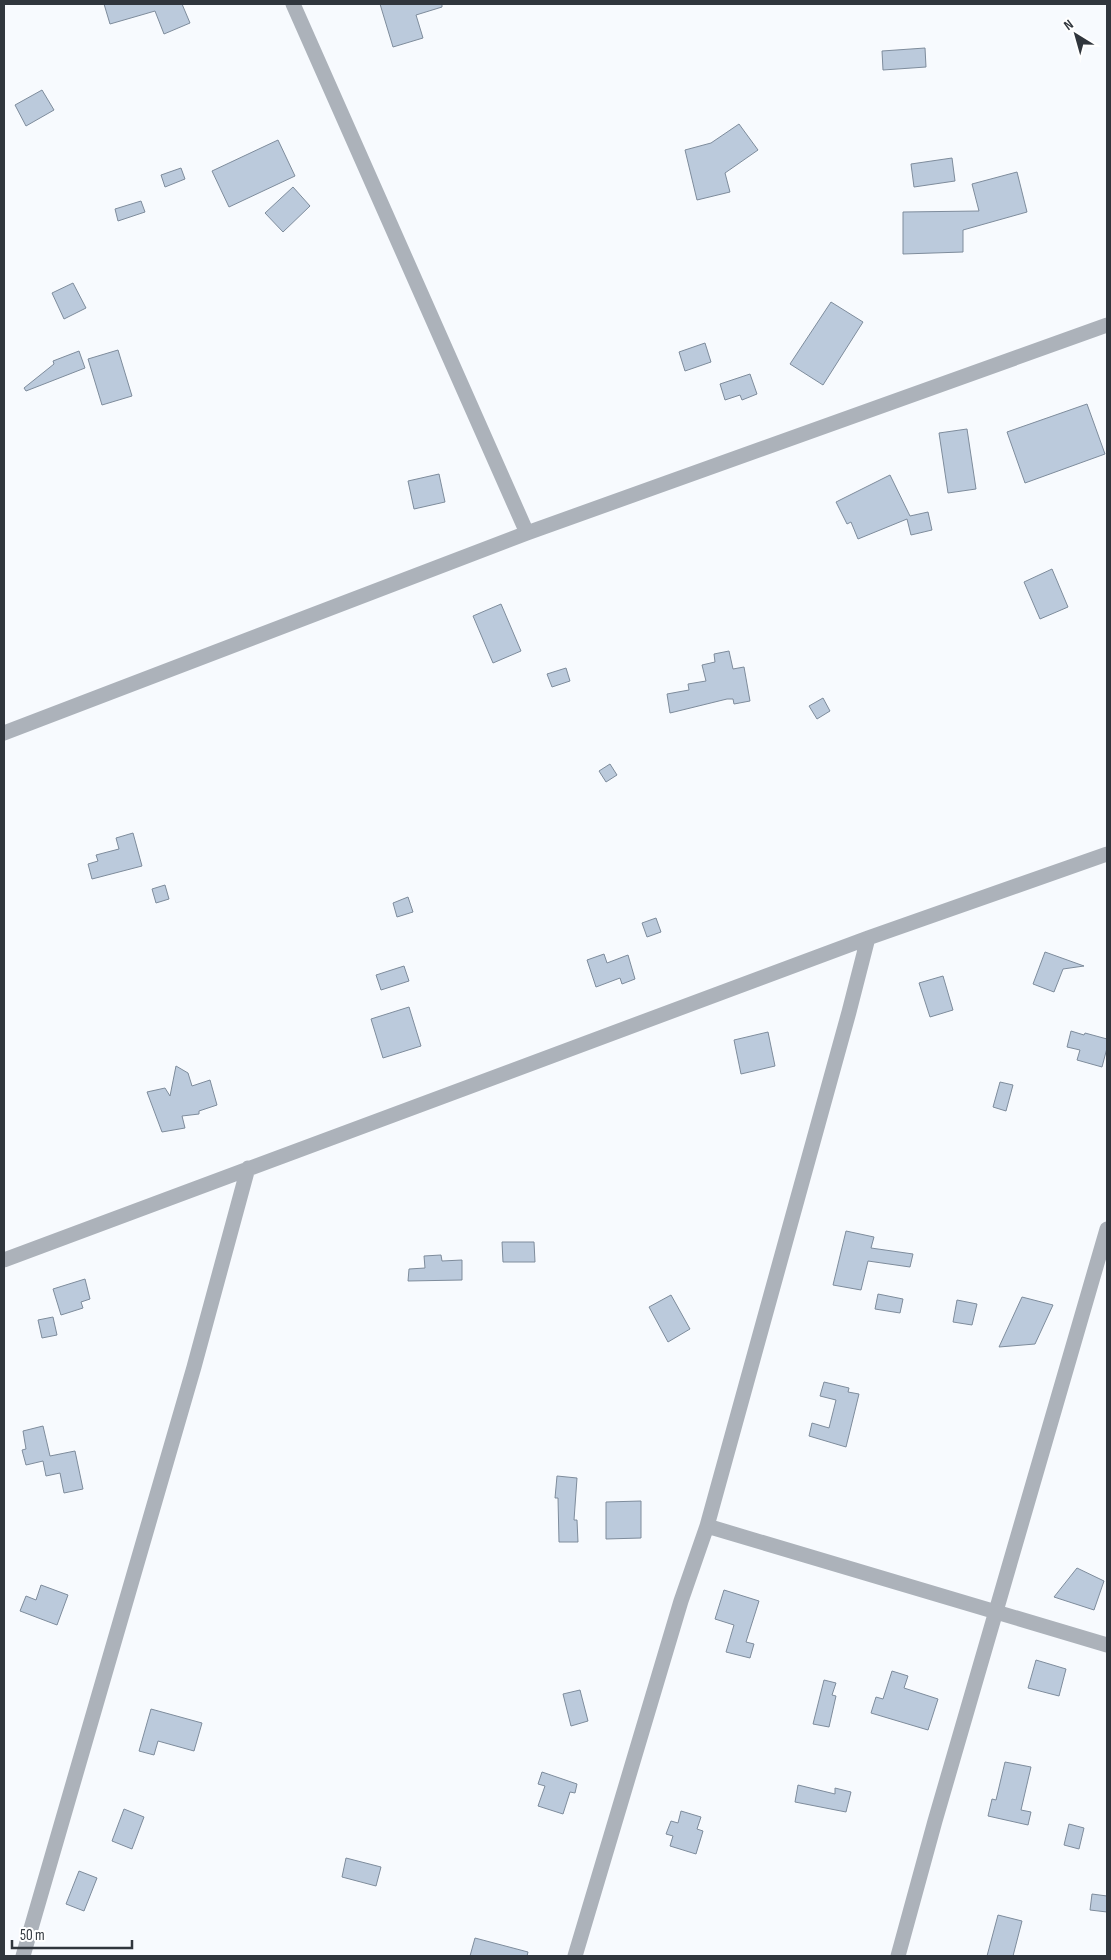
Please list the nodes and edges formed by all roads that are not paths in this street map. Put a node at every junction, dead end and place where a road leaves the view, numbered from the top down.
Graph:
1 (294, 4) edge
2 (1107, 325) edge
3 (527, 533) junction
4 (4, 733) edge
5 (1107, 854) edge
6 (868, 938) junction
7 (248, 1168) junction
8 (1107, 1229) edge
9 (4, 1260) edge
10 (707, 1526) junction
11 (996, 1611) junction
12 (1107, 1645) edge
13 (23, 1956) edge
14 (575, 1956) edge
15 (898, 1956) edge

1 - 3 street
2 - 3 street
3 - 4 street
5 - 6 street
6 - 7 street
6 - 10 street
7 - 9 street
7 - 13 street
8 - 11 street
10 - 11 street
10 - 14 street
11 - 12 street
11 - 15 street

